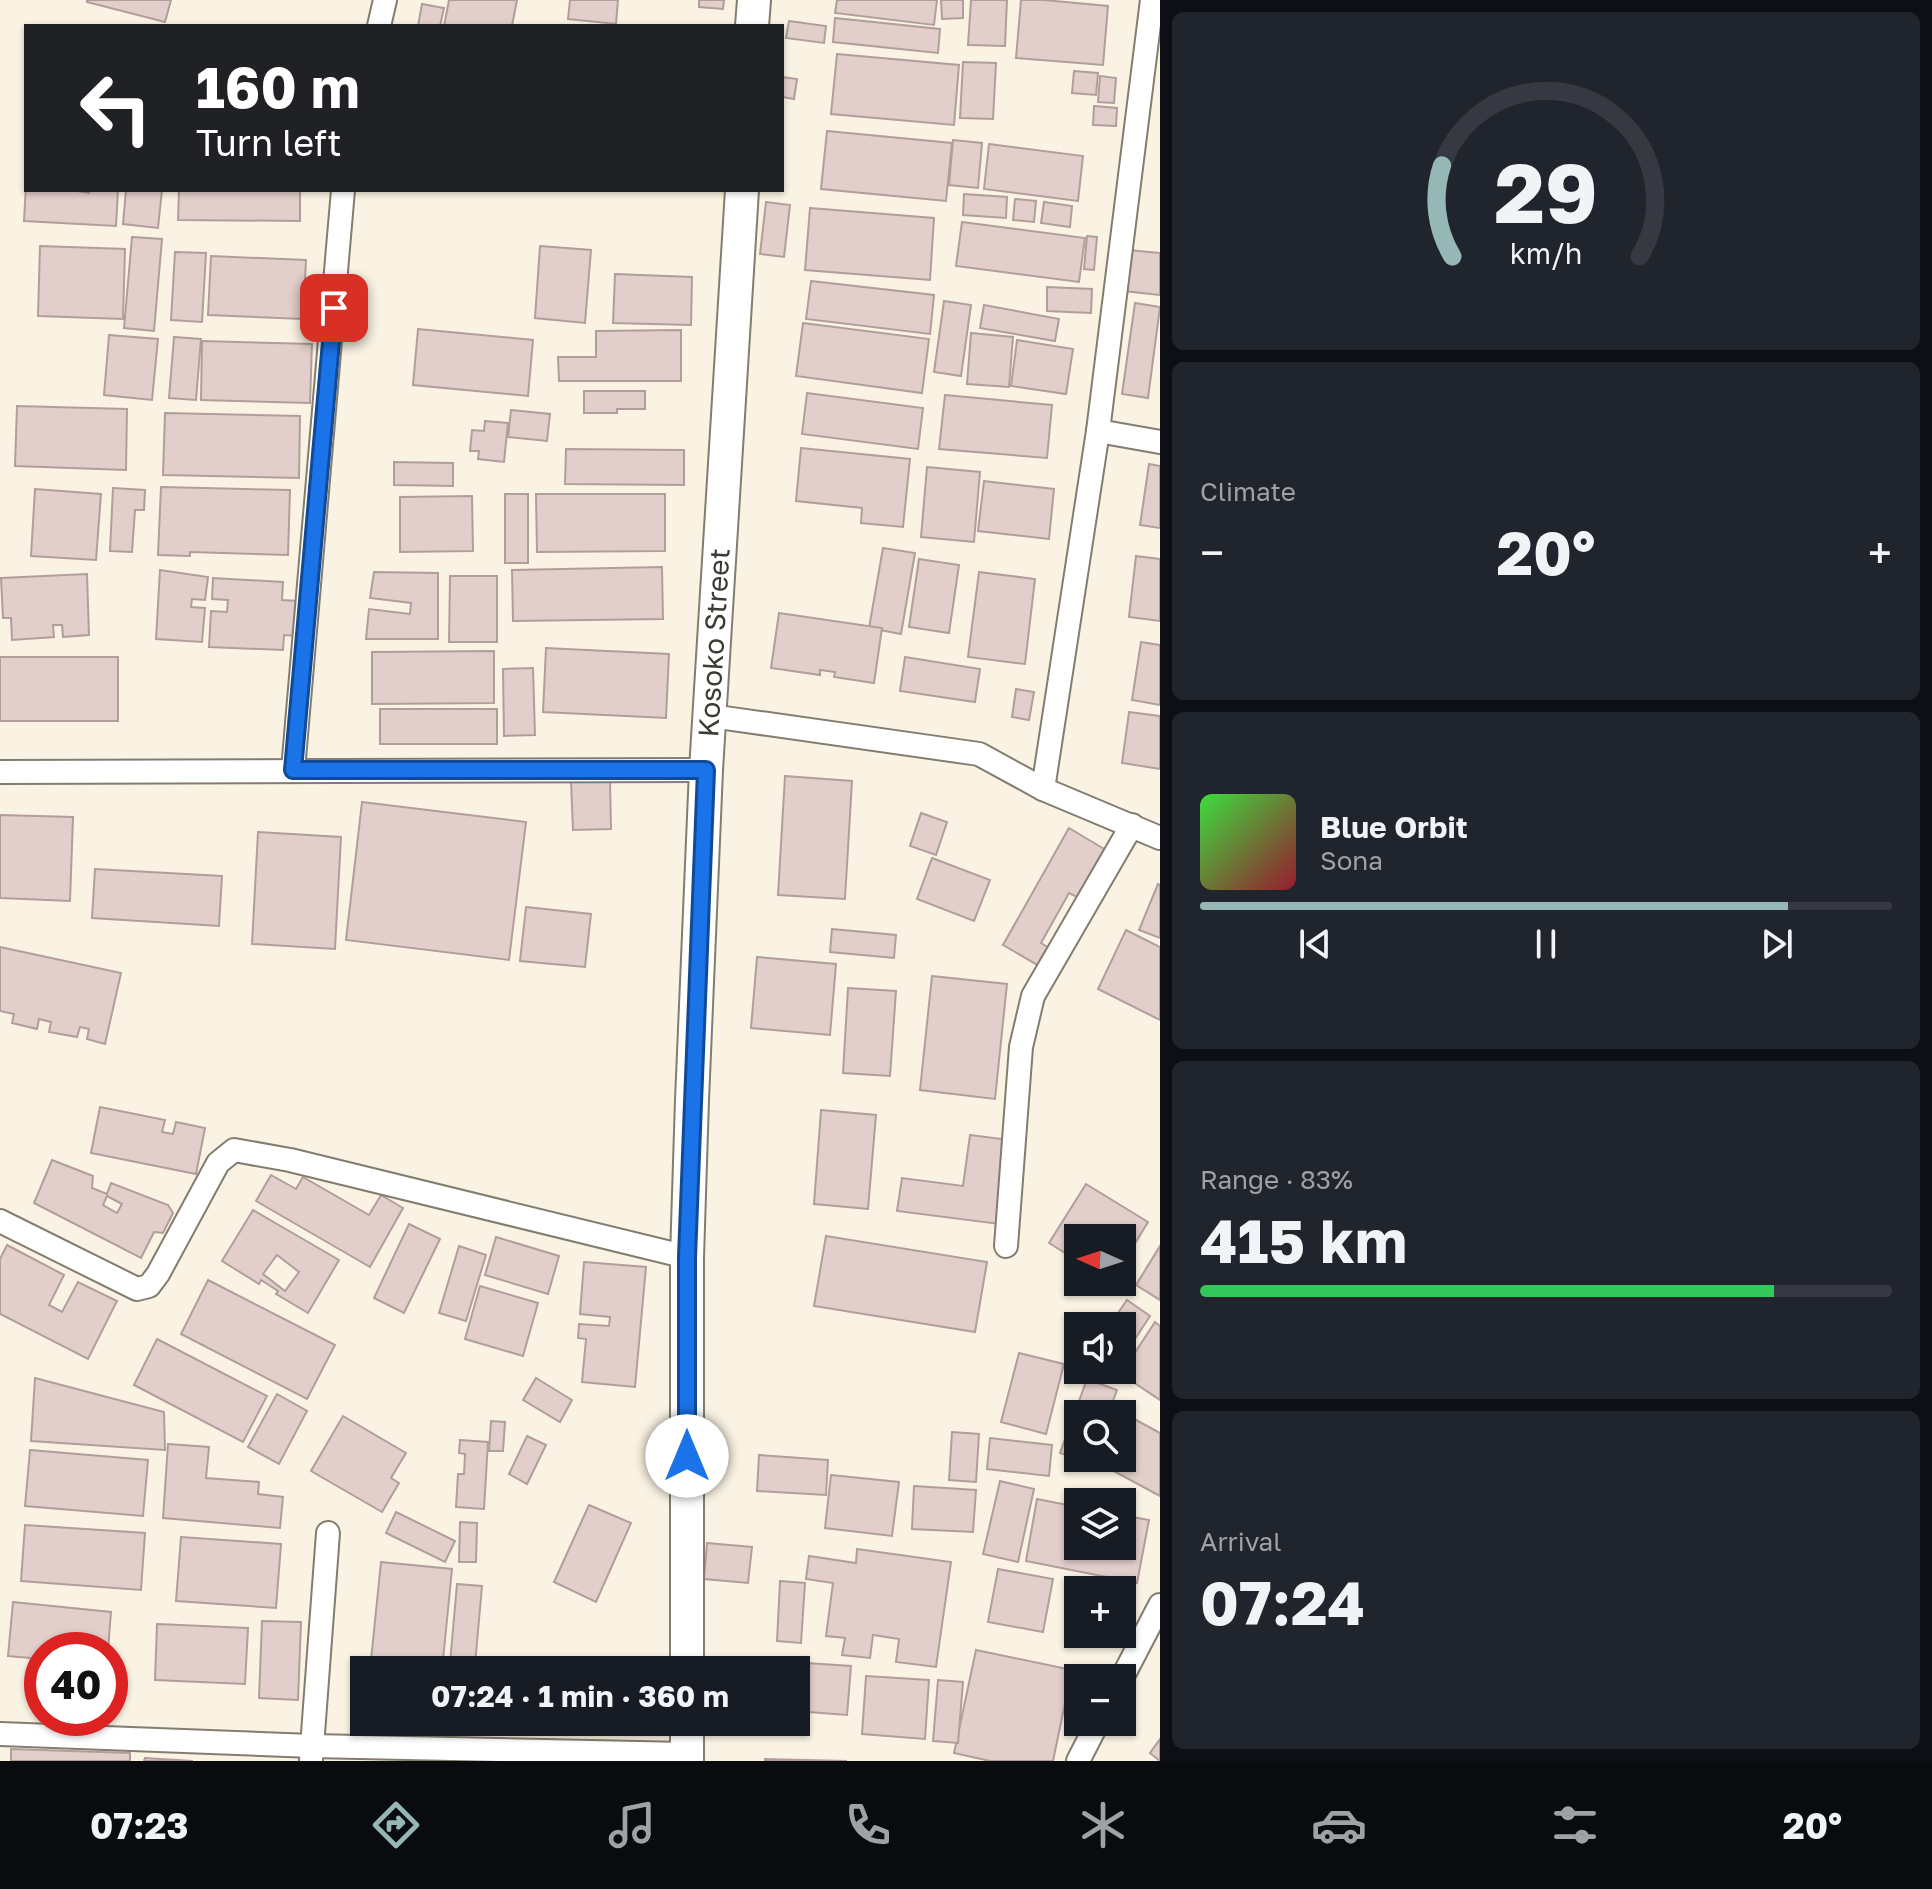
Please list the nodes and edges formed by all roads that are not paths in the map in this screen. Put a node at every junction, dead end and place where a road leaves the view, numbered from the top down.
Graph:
1 (385, 0) edge
2 (754, 0) edge
3 (1152, 0) edge
4 (379, 24) edge
5 (752, 24) edge
6 (1152, 75) edge
7 (343, 192) edge
8 (742, 192) edge
9 (1098, 431) junction
10 (1160, 442) edge
11 (711, 716) junction
12 (293, 770) junction
13 (706, 770) junction
14 (0, 772) edge
15 (1043, 789) junction
16 (1132, 825) junction
17 (1160, 838) edge
18 (0, 1221) edge
19 (1006, 1246) dead end
20 (687, 1257) junction
21 (328, 1533) dead end
22 (1160, 1605) edge
23 (687, 1656) edge
24 (1129, 1664) edge
25 (0, 1734) edge
26 (1091, 1736) edge
27 (687, 1746) edge
28 (311, 1754) edge
29 (1078, 1761) edge

1 - 4 street
2 - 5 street
3 - 6 street
6 - 9 street
7 - 12 street
8 - 11 street, Kosoko Street
9 - 10 street
9 - 15 street
11 - 13 street, Kosoko Street
11 - 15 street
12 - 13 street
12 - 14 street
13 - 20 street, Kosoko Street
15 - 16 street
16 - 17 street
16 - 19 street
18 - 20 street
20 - 23 street, Kosoko Street
21 - 28 street
22 - 24 street
25 - 28 street
26 - 29 street
27 - 28 street

